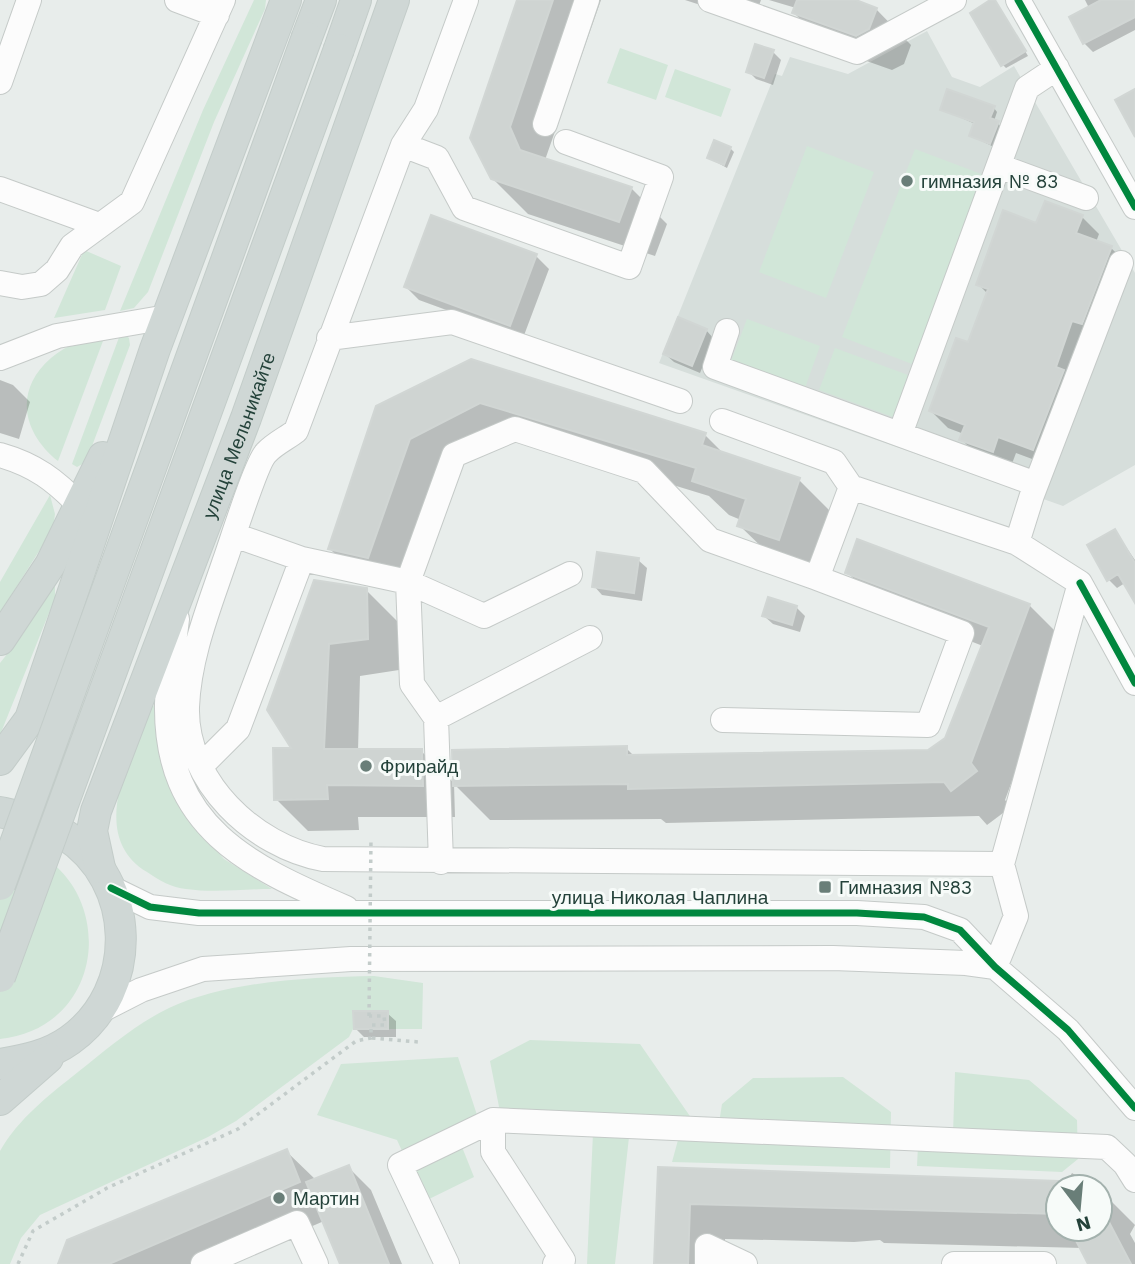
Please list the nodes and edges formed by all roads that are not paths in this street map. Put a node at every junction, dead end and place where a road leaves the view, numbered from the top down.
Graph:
1 (29, 0) edge
2 (177, 0) edge
3 (286, 0) edge
4 (321, 0) edge
5 (356, 0) edge
6 (394, 0) edge
7 (466, 0) edge
8 (587, 0) edge
9 (710, 0) edge
10 (954, 0) edge
11 (1018, 0) edge
12 (220, 8) edge
13 (911, 10) edge
14 (1057, 68) junction
15 (0, 82) edge
16 (545, 124) dead end
17 (566, 142) dead end
18 (403, 145) junction
19 (999, 166) junction
20 (0, 189) edge
21 (1086, 198) dead end
22 (1135, 207) edge
23 (99, 225) junction
24 (1121, 262) dead end
25 (0, 283) edge
26 (167, 317) junction
27 (727, 331) dead end
28 (329, 338) junction
29 (7, 349) edge
30 (155, 349) junction
31 (680, 401) dead end
32 (246, 418) junction
33 (722, 421) dead end
34 (900, 434) junction
35 (264, 454) junction
36 (0, 455) edge
37 (1036, 484) junction
38 (851, 486) junction
39 (80, 506) junction
40 (234, 536) junction
41 (1017, 543) junction
42 (302, 559) junction
43 (570, 574) dead end
44 (817, 578) junction
45 (408, 582) junction
46 (1080, 583) junction
47 (180, 597) junction
48 (590, 638) dead end
49 (0, 640) edge
50 (1135, 683) edge
51 (436, 718) junction
52 (723, 720) dead end
53 (0, 760) edge
54 (202, 765) junction
55 (0, 811) edge
56 (441, 862) junction
57 (1002, 864) junction
58 (105, 878) junction
59 (0, 886) edge
60 (356, 912) junction
61 (995, 967) junction
62 (0, 977) edge
63 (99, 1012) junction
64 (70, 1040) junction
65 (0, 1064) edge
66 (0, 1100) edge
67 (1135, 1108) edge
68 (493, 1120) junction
69 (1135, 1180) edge
70 (562, 1263) edge
71 (203, 1264) edge
72 (316, 1264) edge
73 (447, 1264) edge
74 (707, 1264) edge
75 (745, 1264) edge
76 (954, 1264) edge
77 (1044, 1264) edge

1 - 15 street
2 - 12 street
3 - 26 main road
4 - 59 main road, bridge
5 - 62 main road, bridge
6 - 32 main road, улица Мельникайте
7 - 18 street
8 - 16 street
9 - 13 street
10 - 13 street
11 - 14 street
12 - 23 street
14 - 19 street
14 - 22 street
17 - 18 street
18 - 28 street
19 - 21 street
19 - 34 street
20 - 23 street
23 - 25 street
24 - 37 street
26 - 29 street
26 - 30 main road
27 - 34 street
28 - 31 street
28 - 35 street
30 - 39 main road
30 - 53 main road
32 - 35 street
32 - 47 main road, улица Мельникайте
33 - 38 street
34 - 37 street
35 - 40 street
36 - 39 street
37 - 41 street
38 - 41 street
38 - 44 street
39 - 49 main road
40 - 42 street
40 - 54 street
41 - 46 street
42 - 45 street
42 - 54 street
43 - 45 street
44 - 45 street
44 - 52 street
45 - 51 street
46 - 50 street
46 - 57 street
47 - 58 main road, улица Мельникайте
47 - 60 street
48 - 51 street
51 - 56 street
54 - 56 street
55 - 58 main road
56 - 57 street
57 - 61 street
58 - 60 street, улица Николая Чаплина
58 - 63 main road, улица Мельникайте
60 - 61 street, улица Николая Чаплина
61 - 63 street
61 - 67 street, улица Николая Чаплина
63 - 64 main road
64 - 65 main road
64 - 66 main road
68 - 69 street
68 - 70 street
68 - 73 street
71 - 72 street
74 - 75 street
76 - 77 street

